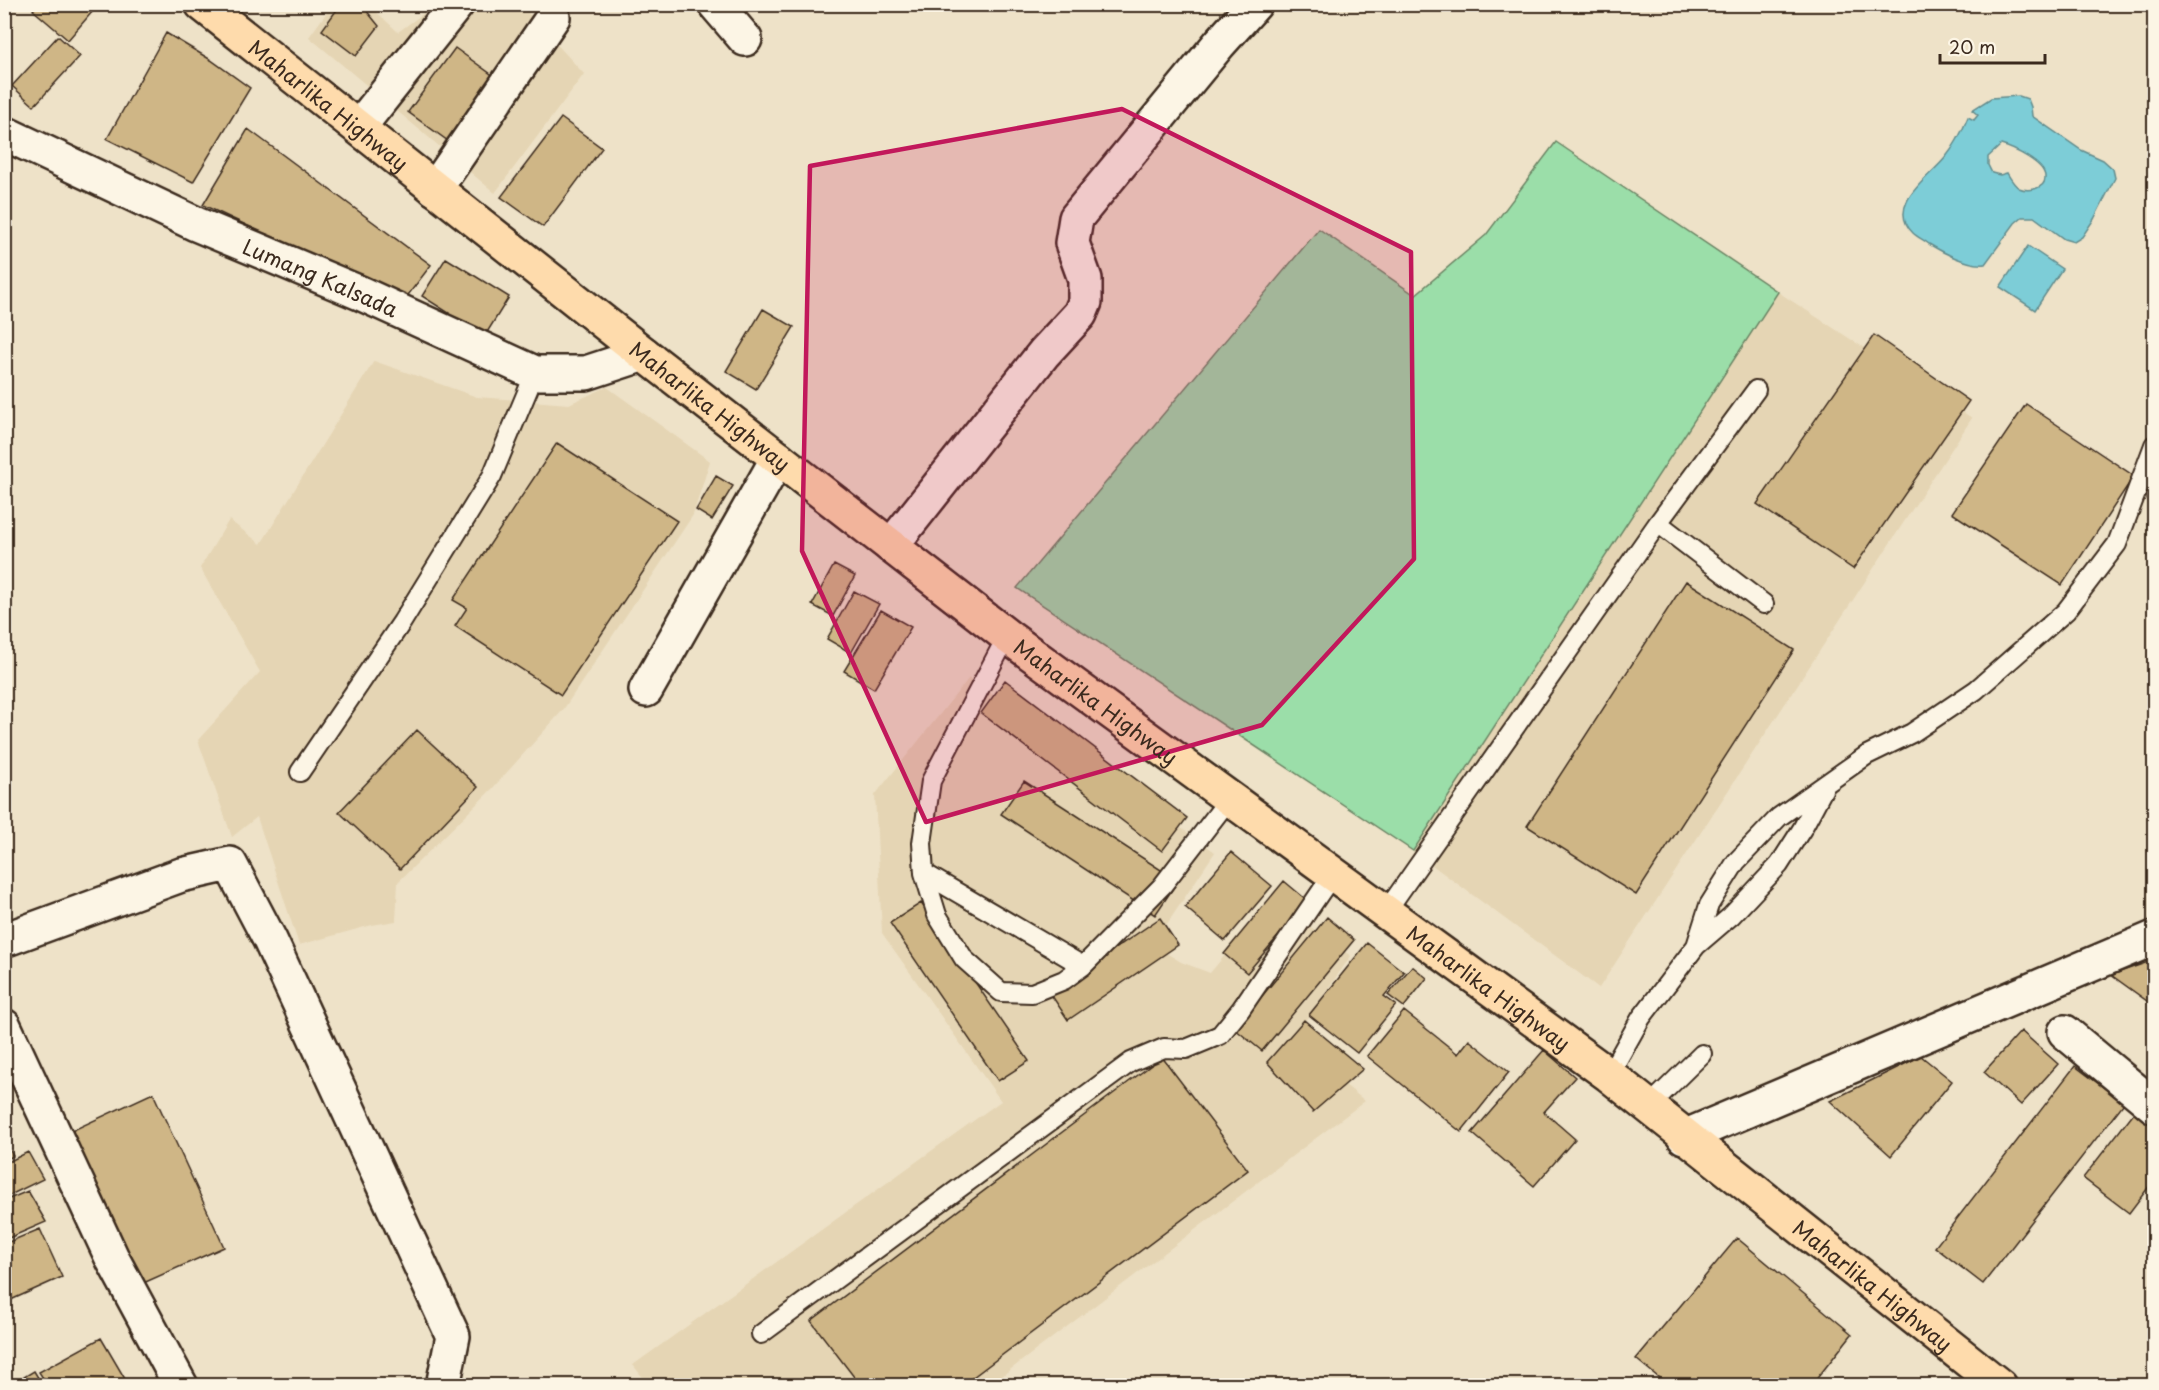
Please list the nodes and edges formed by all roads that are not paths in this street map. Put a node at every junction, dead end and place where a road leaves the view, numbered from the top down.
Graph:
1 (202, 4) edge
2 (457, 4) edge
3 (715, 4) edge
4 (1255, 4) edge
5 (552, 9) edge
6 (745, 39) dead end
7 (358, 127) junction
8 (4, 133) edge
9 (435, 189) junction
10 (645, 354) junction
11 (535, 373) junction
12 (1756, 390) dead end
13 (2154, 445) edge
14 (778, 458) junction
15 (1658, 523) junction
16 (891, 546) junction
17 (1764, 604) dead end
18 (1007, 636) junction
19 (646, 690) dead end
20 (300, 772) dead end
21 (1826, 783) junction
22 (1229, 798) junction
23 (924, 873) junction
24 (1333, 874) junction
25 (1385, 913) junction
26 (2154, 938) edge
27 (4, 940) edge
28 (1696, 946) junction
29 (1083, 966) junction
30 (4, 1026) edge
31 (2065, 1032) dead end
32 (1702, 1054) dead end
33 (1609, 1075) junction
34 (2154, 1106) edge
35 (1648, 1107) junction
36 (1684, 1137) junction
37 (761, 1334) dead end
38 (1984, 1381) edge
39 (181, 1386) edge
40 (443, 1386) edge

1 - 7 main road, Maharlika Highway
2 - 7 street
3 - 6 street
4 - 16 street
5 - 9 street
7 - 9 main road, Maharlika Highway
8 - 11 street, Lumang Kalsada
9 - 10 main road, Maharlika Highway
10 - 11 street, Lumang Kalsada
10 - 14 main road, Maharlika Highway
11 - 20 lane
12 - 15 lane
13 - 21 lane
14 - 16 main road, Maharlika Highway
14 - 19 street
15 - 17 lane
15 - 25 lane
16 - 18 main road, Maharlika Highway
18 - 22 main road, Maharlika Highway
18 - 23 lane
21 - 28 lane
21 - 28 lane
22 - 24 main road, Maharlika Highway
22 - 29 lane
23 - 29 lane
23 - 29 lane
24 - 25 main road, Maharlika Highway
24 - 37 lane
25 - 33 main road, Maharlika Highway
26 - 36 street
27 - 40 street
28 - 33 lane
30 - 39 street
31 - 34 street
32 - 35 lane
33 - 35 main road, Maharlika Highway
35 - 36 main road, Maharlika Highway
36 - 38 main road, Maharlika Highway

